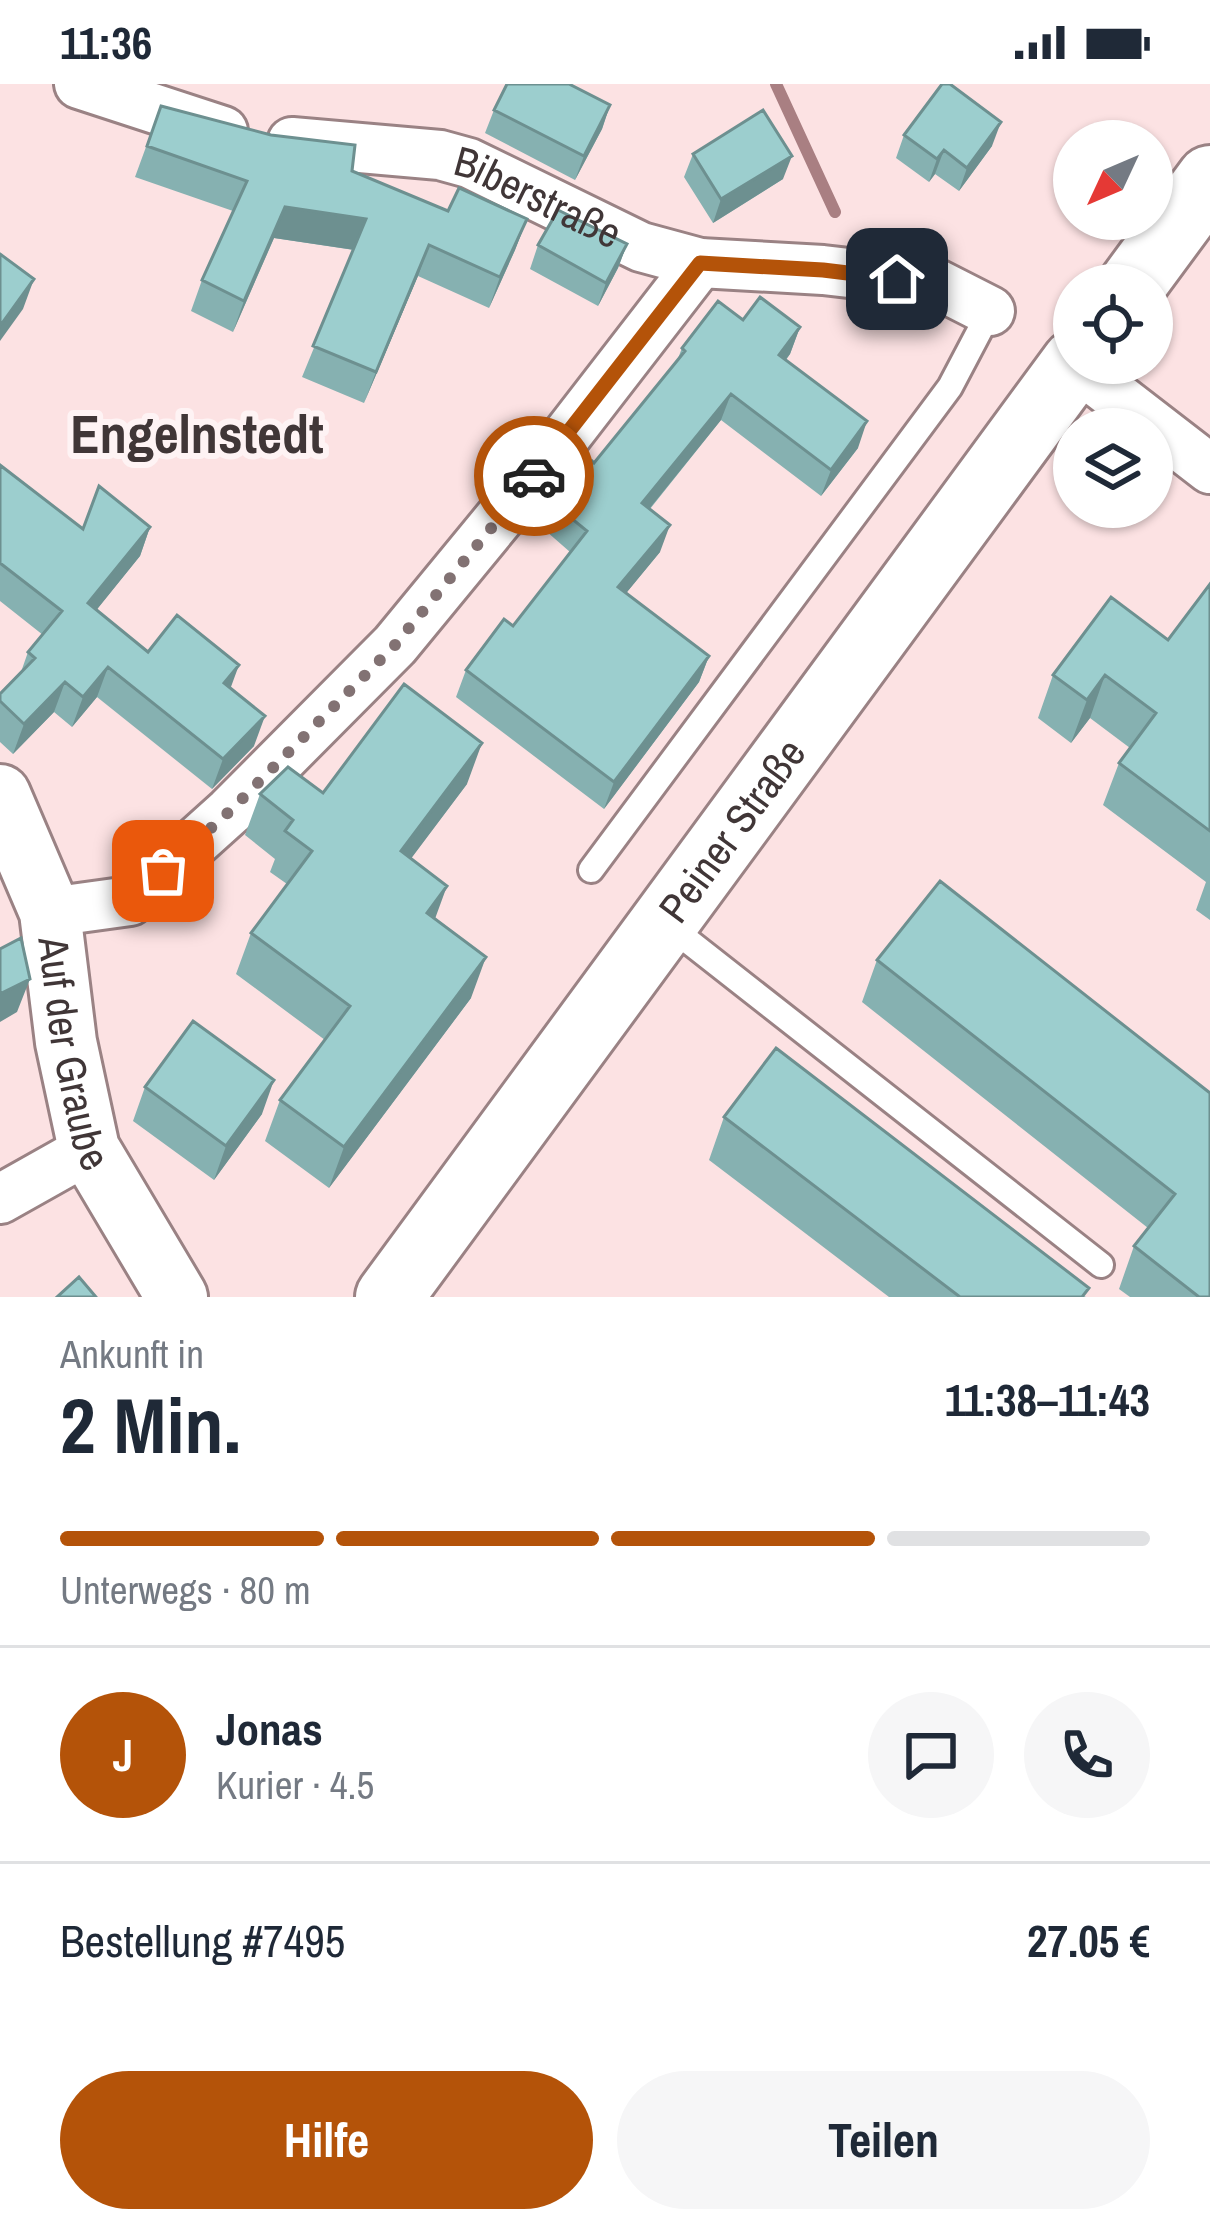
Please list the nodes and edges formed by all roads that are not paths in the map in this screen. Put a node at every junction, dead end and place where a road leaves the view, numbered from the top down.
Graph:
1 (79, 84) edge
2 (1210, 179) edge
3 (700, 263) junction
4 (1147, 264) edge
5 (990, 310) joint
6 (1060, 384) edge
7 (1102, 384) edge
8 (1210, 469) edge
9 (0, 796) edge
10 (591, 870) dead end
11 (50, 912) junction
12 (664, 922) junction
13 (89, 1149) junction
14 (0, 1199) edge
15 (1101, 1265) dead end
16 (178, 1297) edge
17 (389, 1297) edge

1 - 3 street, Biberstraße
2 - 4 main road
3 - 5 street, Biberstraße
3 - 11 street
5 - 10 lane
6 - 12 main road, Peiner Straße
7 - 8 street, Peiner Straße
9 - 11 street, Auf der Graube
11 - 13 street, Auf der Graube
12 - 15 lane
12 - 17 main road, Peiner Straße
13 - 14 street
13 - 16 street, Auf der Graube

